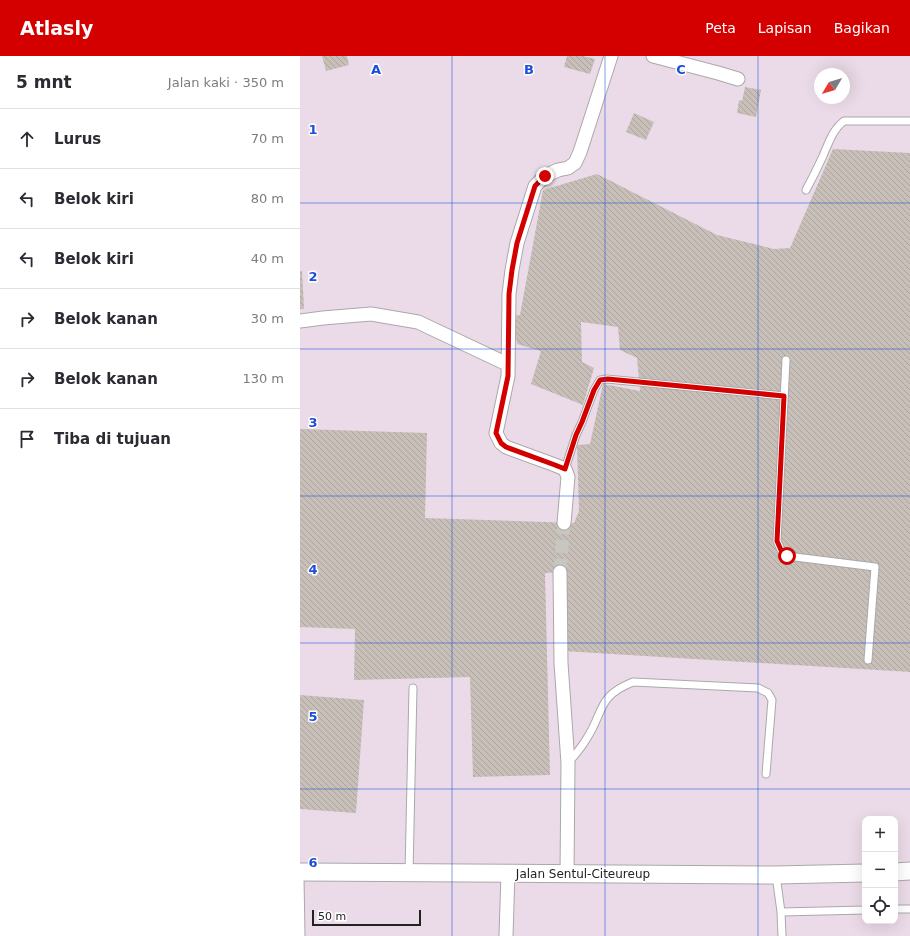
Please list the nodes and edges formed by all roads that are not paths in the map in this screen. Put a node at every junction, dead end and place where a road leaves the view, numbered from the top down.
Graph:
1 (611, 56) edge
2 (653, 56) edge
3 (738, 80) dead end
4 (910, 121) edge
5 (806, 190) dead end
6 (300, 321) edge
7 (786, 360) dead end
8 (507, 364) junction
9 (784, 396) junction
10 (565, 469) junction
11 (564, 523) tunnel mouth
12 (560, 572) tunnel mouth
13 (868, 660) dead end
14 (413, 688) dead end
15 (568, 763) junction
16 (766, 774) dead end
17 (910, 871) edge
18 (300, 872) edge
19 (862, 872) edge
20 (898, 872) edge
21 (409, 873) junction
22 (508, 873) junction
23 (567, 874) junction
24 (776, 875) junction
25 (300, 877) edge
26 (898, 909) edge
27 (910, 909) edge
28 (862, 910) edge
29 (781, 912) junction
30 (301, 936) edge
31 (506, 936) edge
32 (782, 936) edge

1 - 8 street
2 - 3 street
4 - 5 lane
6 - 8 street
7 - 9 lane
8 - 10 street
9 - 10 lane
9 - 13 lane
10 - 11 street
12 - 15 street
14 - 21 lane
15 - 16 lane
15 - 23 street
17 - 20 street
18 - 21 street, Jalan Sentul-Citeureup
19 - 24 street, Jalan Sentul-Citeureup
21 - 22 street, Jalan Sentul-Citeureup
22 - 23 street, Jalan Sentul-Citeureup
22 - 31 street
23 - 24 street, Jalan Sentul-Citeureup
24 - 29 lane
25 - 30 lane
26 - 27 lane
28 - 29 lane
29 - 32 lane

